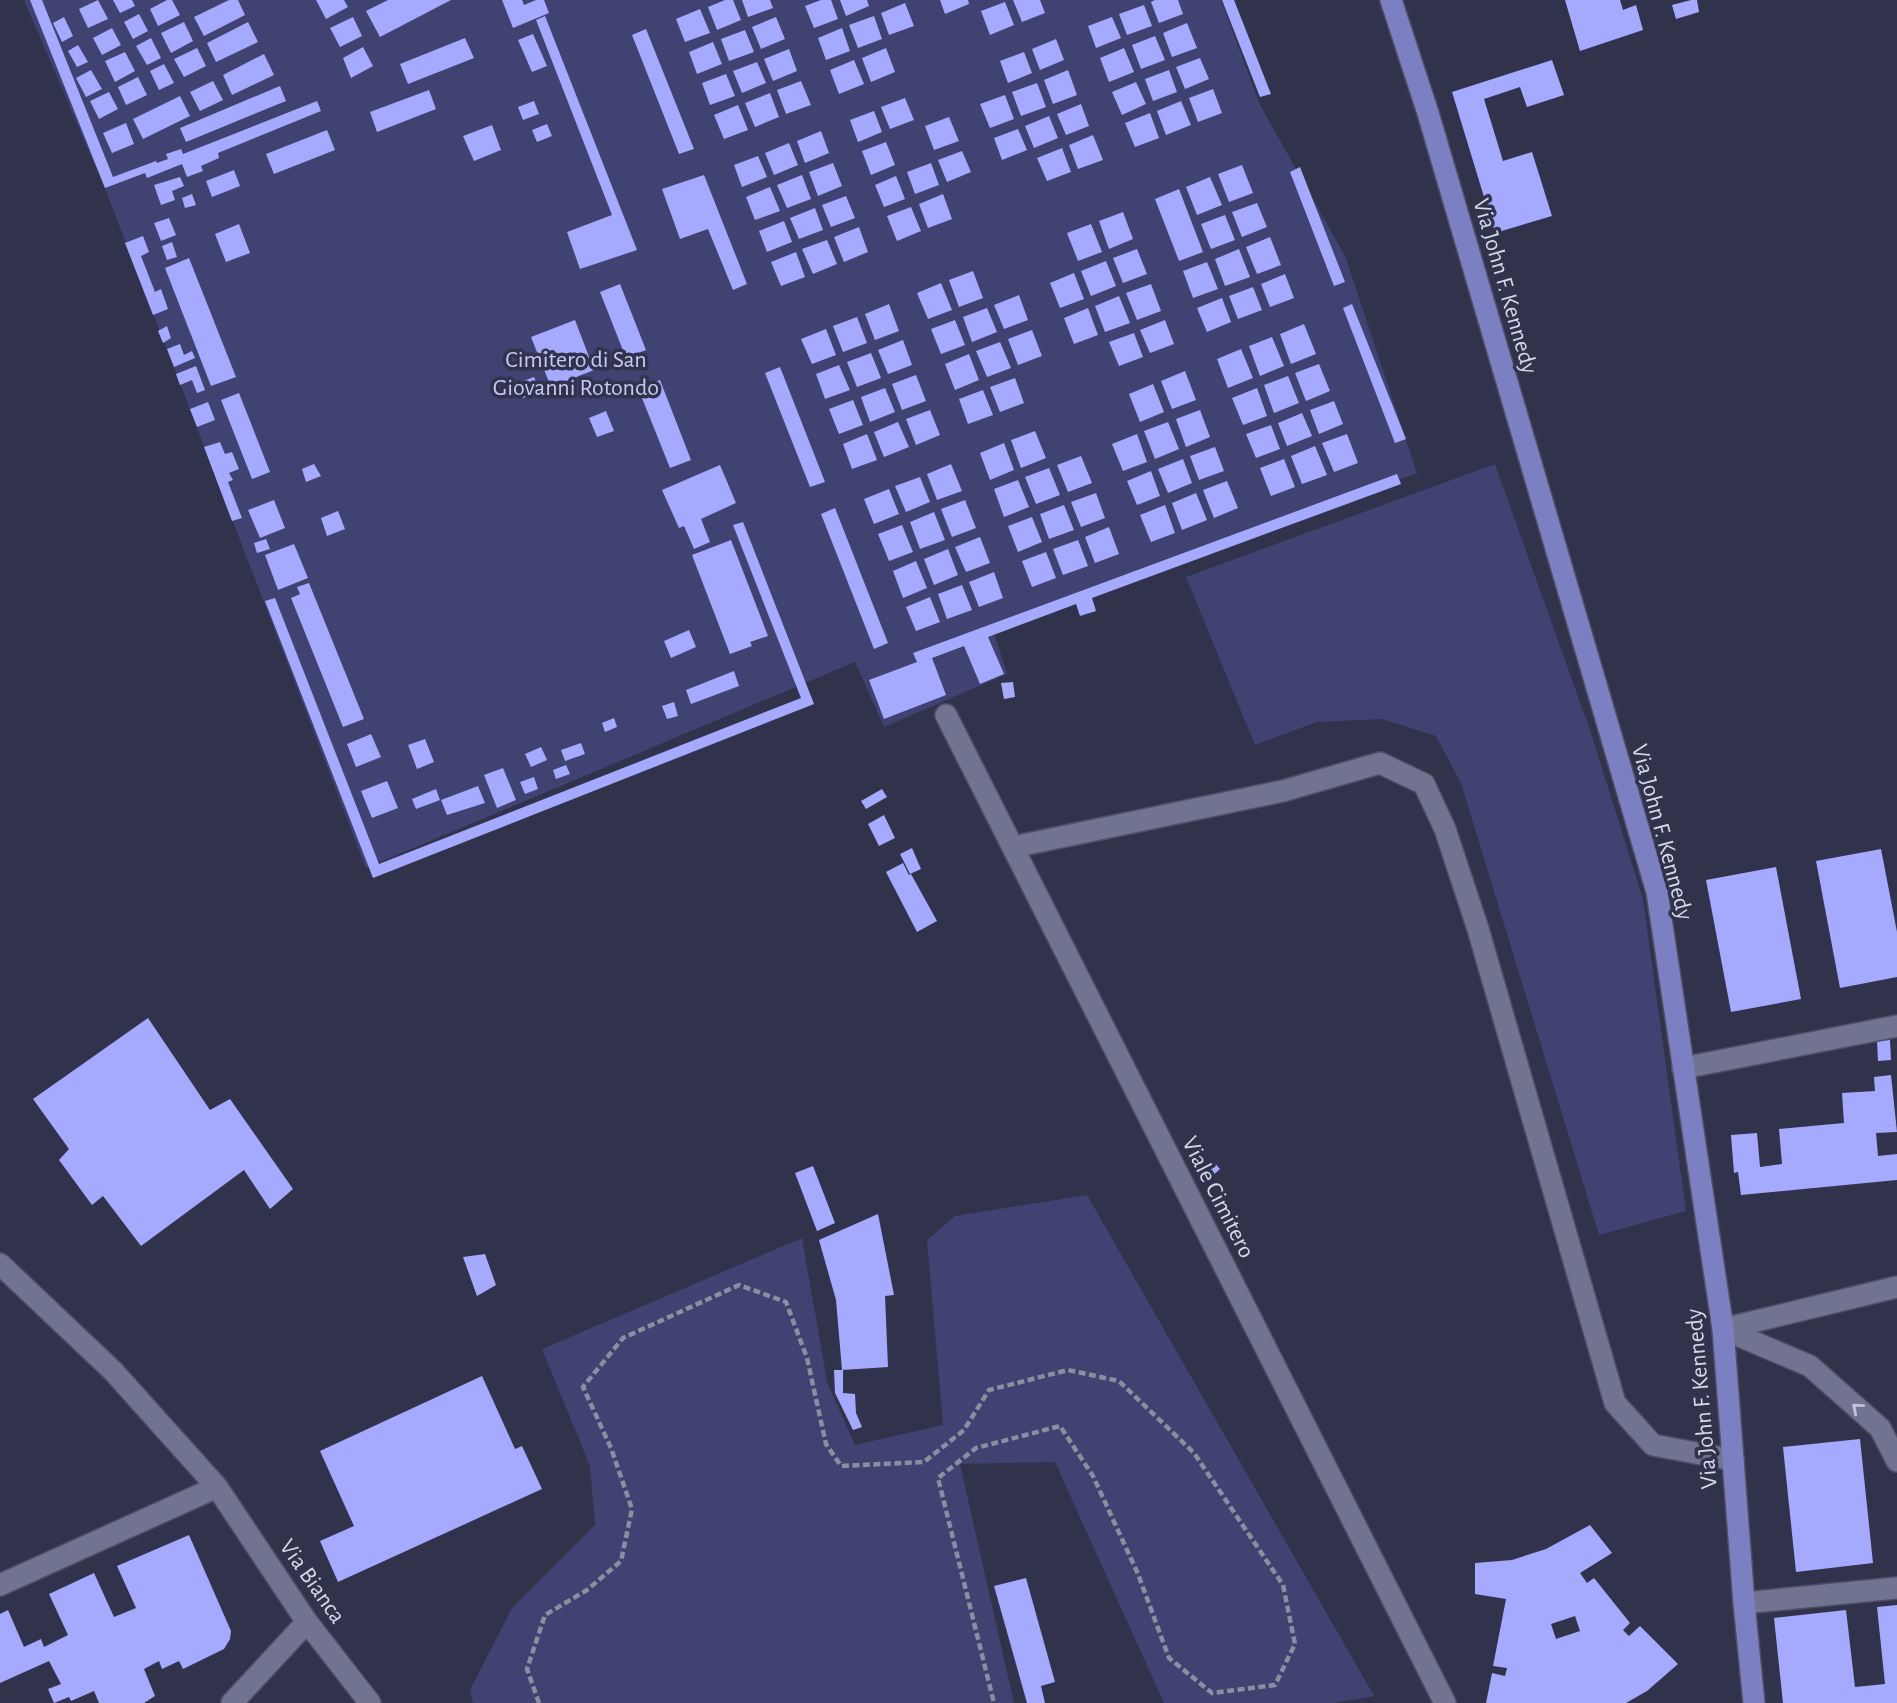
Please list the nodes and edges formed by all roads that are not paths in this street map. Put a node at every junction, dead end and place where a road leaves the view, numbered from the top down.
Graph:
1 (1391, 0) edge
2 (946, 715) dead end
3 (1013, 847) junction
4 (1897, 1026) edge
5 (1684, 1068) junction
6 (0, 1265) edge
7 (1897, 1287) edge
8 (1723, 1329) junction
9 (1889, 1426) edge
10 (1733, 1460) junction
11 (1897, 1461) edge
12 (217, 1487) junction
13 (0, 1585) edge
14 (1897, 1588) edge
15 (1744, 1603) junction
16 (307, 1622) junction
17 (232, 1703) edge
18 (370, 1703) edge
19 (1445, 1703) edge
20 (1754, 1703) edge

1 - 5 main road, Via John F. Kennedy
2 - 3 street, Viale Cimitero
3 - 10 street
3 - 19 street, Viale Cimitero
4 - 5 street
5 - 8 main road, Via John F. Kennedy
6 - 12 street, Via Bianca
7 - 8 street
9 -> 8 street
8 - 10 main road, Via John F. Kennedy
9 - 11 street
10 - 15 main road, Via John F. Kennedy
12 - 13 street
12 - 16 street, Via Bianca
14 - 15 street
15 - 20 main road, Via John F. Kennedy
16 - 17 street
16 - 18 street, Via Bianca

